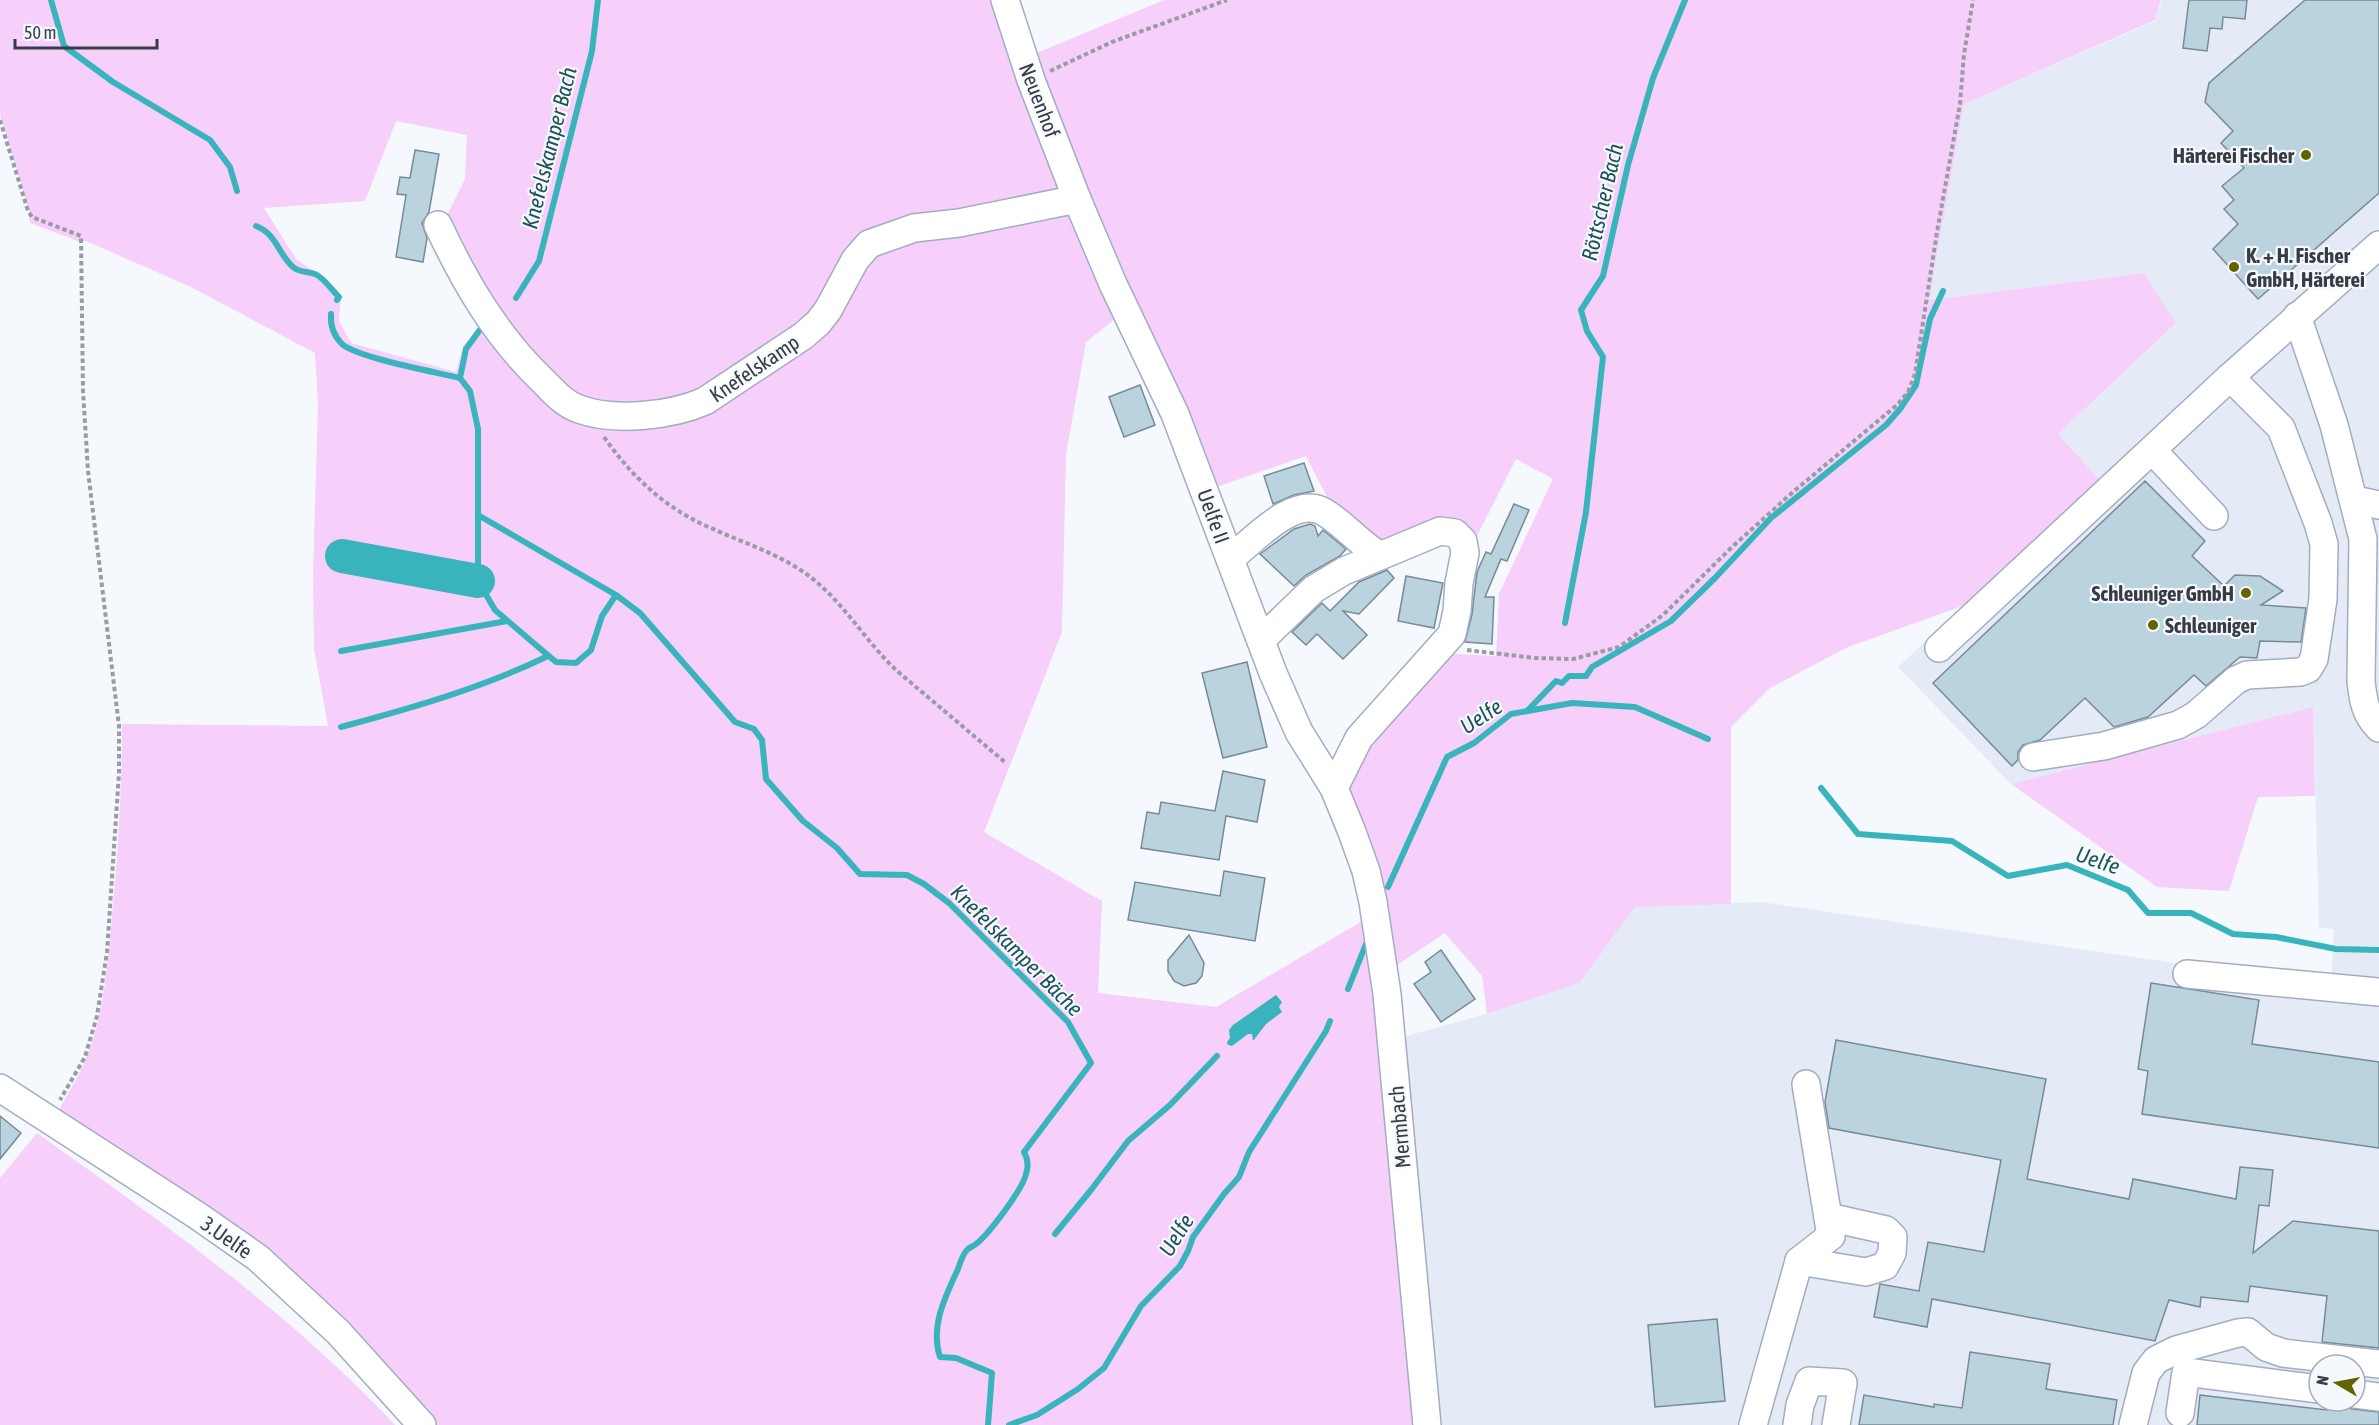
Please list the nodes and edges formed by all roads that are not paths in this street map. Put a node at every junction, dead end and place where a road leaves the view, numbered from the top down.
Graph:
1 (1005, 0) edge
2 (1077, 199) junction
3 (438, 225) dead end
4 (2379, 245) edge
5 (2297, 316) junction
6 (2230, 377) junction
7 (2152, 450) junction
8 (2367, 503) edge
9 (2214, 516) dead end
10 (1379, 555) junction
11 (1230, 559) junction
12 (1262, 640) junction
13 (1939, 648) dead end
14 (2379, 728) edge
15 (2033, 757) dead end
16 (1334, 788) junction
17 (1352, 832) joint
18 (2187, 974) dead end
19 (2379, 992) edge
20 (1806, 1084) dead end
21 (0, 1088) edge
22 (1828, 1216) junction
23 (1799, 1261) junction
24 (2379, 1364) edge
25 (2307, 1387) edge
26 (1760, 1396) junction
27 (2180, 1413) dead end
28 (1798, 1415) edge
29 (422, 1425) edge
30 (1427, 1425) edge
31 (1753, 1425) edge
32 (1836, 1425) edge
33 (2133, 1425) edge

1 - 2 street, Neuenhof
2 - 3 street, Knefelskamp
2 - 11 street, Uelfe II
4 - 5 street
5 - 6 street
5 - 8 street
6 - 7 street
6 - 15 street
7 - 9 street
7 - 13 street
8 - 14 street
10 - 11 street
10 - 12 street
10 - 16 street
11 - 12 street, Uelfe II
12 - 16 street, Uelfe II
16 - 17 street, Uelfe II
17 - 30 street, Mermbach
18 - 19 street
20 - 22 street
21 - 29 street, 3.Uelfe
22 - 23 street
22 - 23 street
23 - 26 street
24 - 33 street
25 - 27 street
26 - 28 street
26 - 31 street
28 - 32 street

